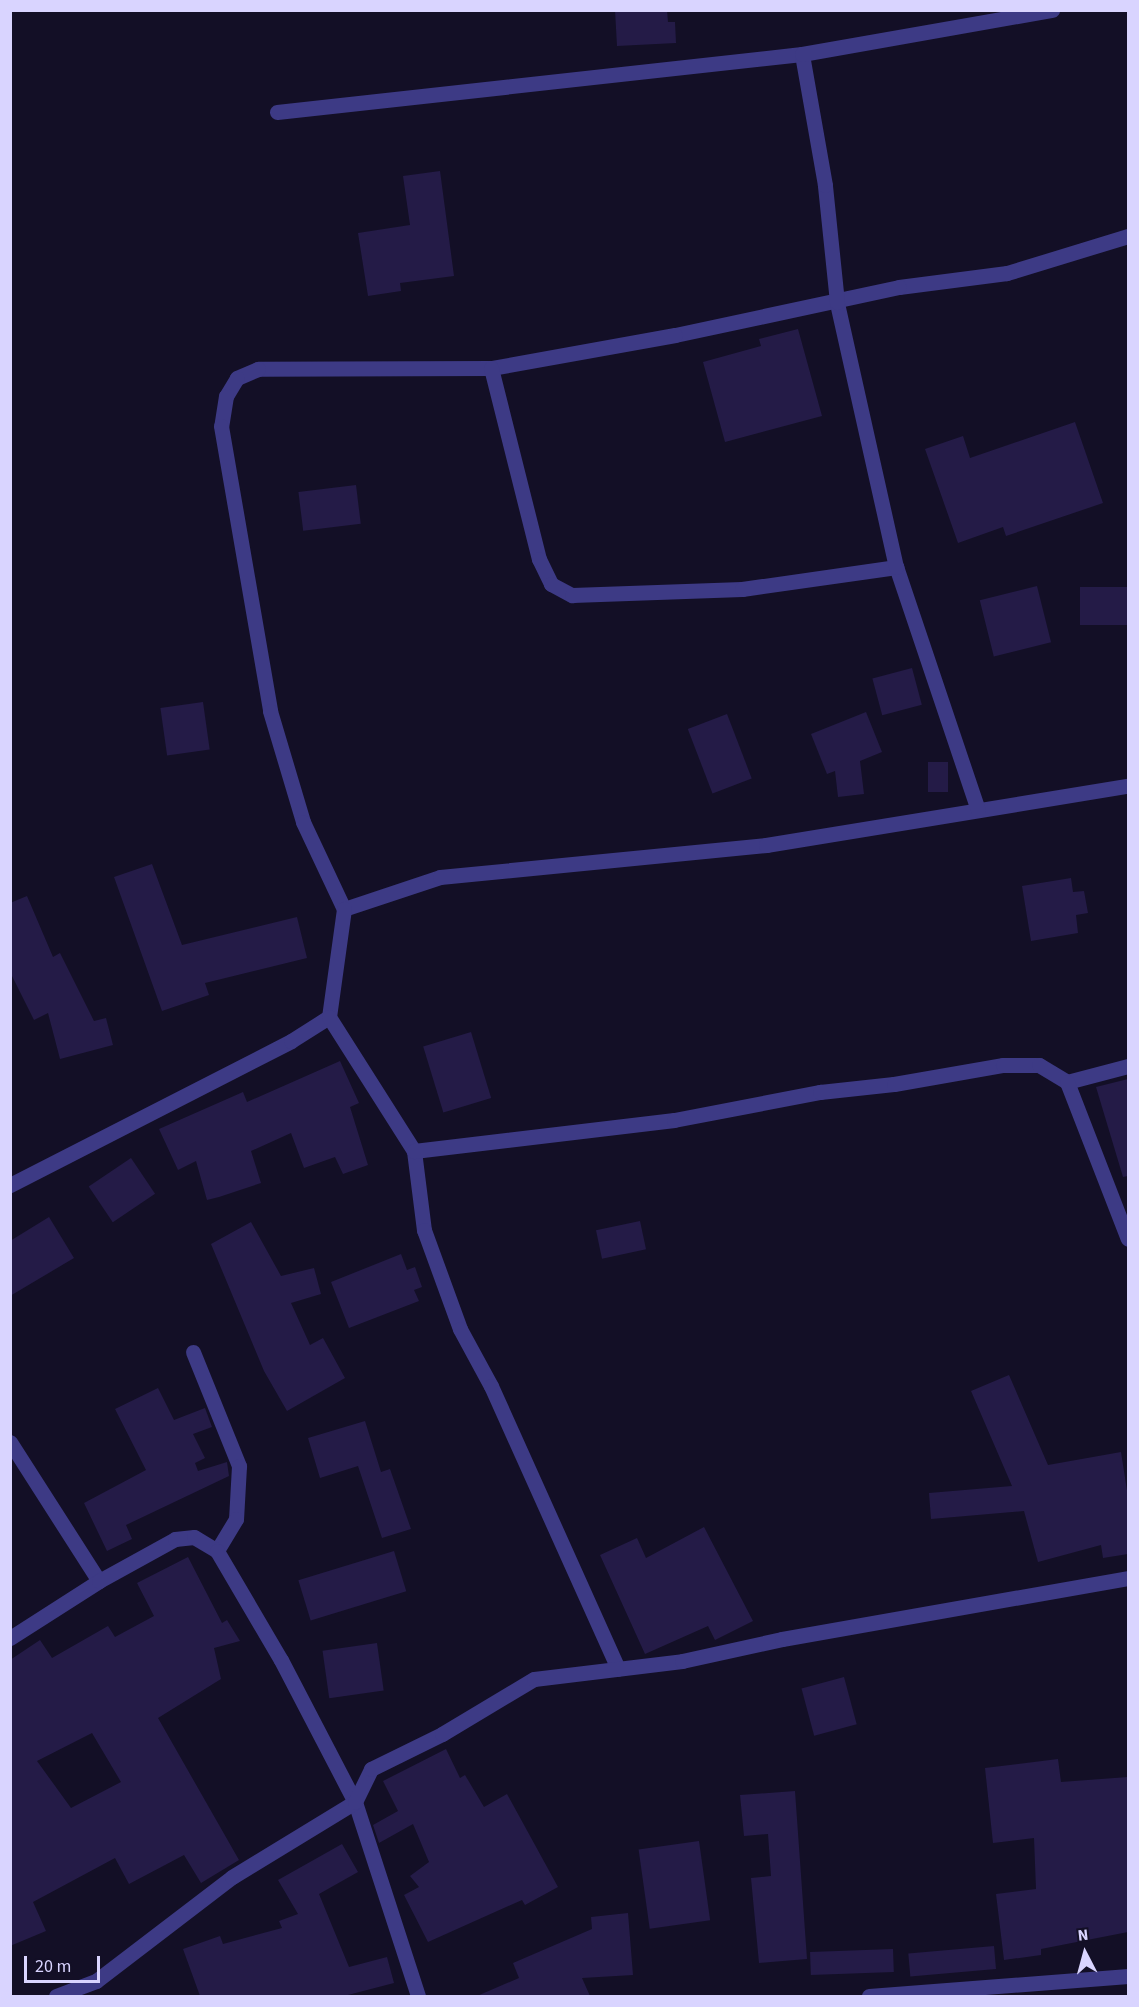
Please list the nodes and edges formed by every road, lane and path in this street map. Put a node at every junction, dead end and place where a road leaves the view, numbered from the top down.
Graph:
1 (1052, 10) edge
2 (802, 54) junction
3 (277, 112) dead end
4 (1128, 236) edge
5 (837, 302) junction
6 (491, 368) junction
7 (896, 567) junction
8 (1128, 786) edge
9 (978, 810) junction
10 (344, 909) junction
11 (329, 1017) junction
12 (1128, 1066) edge
13 (1067, 1082) junction
14 (414, 1151) junction
15 (10, 1185) edge
16 (1128, 1239) edge
17 (193, 1352) dead end
18 (10, 1442) edge
19 (217, 1551) junction
20 (1128, 1578) edge
21 (99, 1581) junction
22 (10, 1638) edge
23 (618, 1669) junction
24 (355, 1802) junction
25 (1128, 1976) edge
26 (96, 1981) junction
27 (989, 1992) edge
28 (56, 1996) edge
29 (100, 1996) edge
30 (418, 1996) edge
31 (869, 1996) edge

1 - 2 street
2 - 3 street
2 - 5 street
4 - 5 street
5 - 6 street
5 - 7 street
6 - 7 street
6 - 10 street
7 - 9 street
8 - 9 street
9 - 10 street
10 - 11 street
11 - 14 street
11 - 15 street
12 - 13 street
13 - 14 street
13 - 16 street
14 - 23 street
17 - 19 street
18 - 21 street
19 - 21 street
19 - 24 street
20 - 23 street
21 - 22 street
23 - 24 street
24 - 26 street
24 - 30 street
25 - 27 street
26 - 28 street
26 - 29 street
27 - 31 street

